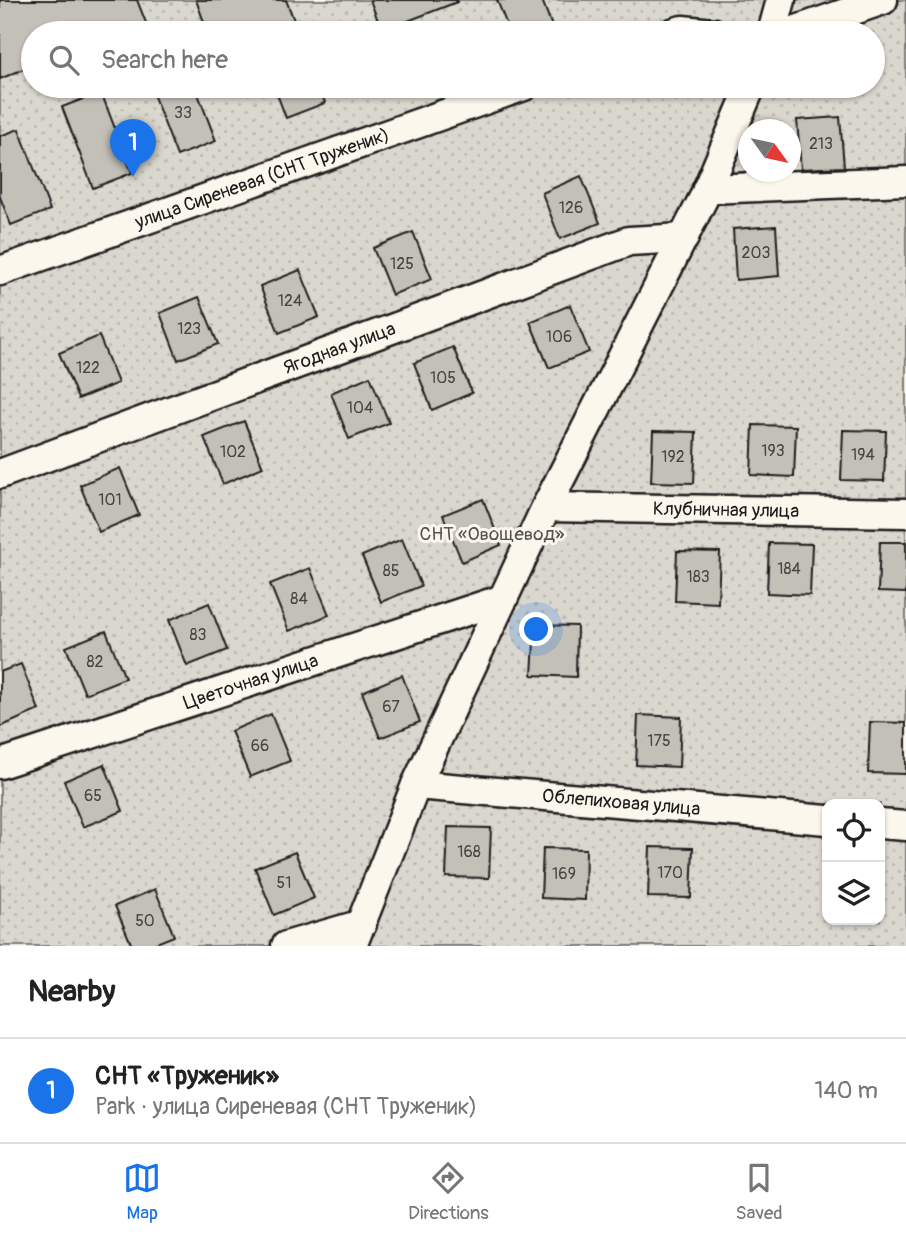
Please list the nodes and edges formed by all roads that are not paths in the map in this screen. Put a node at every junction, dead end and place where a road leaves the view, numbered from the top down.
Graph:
1 (781, 0) edge
2 (883, 0) edge
3 (775, 21) edge
4 (823, 21) edge
5 (490, 98) edge
6 (746, 98) edge
7 (906, 181) edge
8 (708, 189) junction
9 (684, 237) junction
10 (0, 271) edge
11 (0, 474) edge
12 (546, 507) junction
13 (906, 513) edge
14 (503, 599) junction
15 (0, 764) edge
16 (416, 785) junction
17 (822, 820) edge
18 (885, 824) edge
19 (906, 826) edge
20 (357, 935) edge
21 (286, 946) edge

1 - 3 street
2 - 4 street
5 - 10 street, улица Сиреневая (СНТ Труженик)
6 - 8 street
7 - 8 street
8 - 9 street
9 - 11 street, Ягодная улица
9 - 12 street
12 - 13 street, Клубничная улица
12 - 14 street
14 - 15 street, Цветочная улица
14 - 16 street
16 - 17 street, Облепиховая улица
16 - 20 street
18 - 19 street
20 - 21 street

